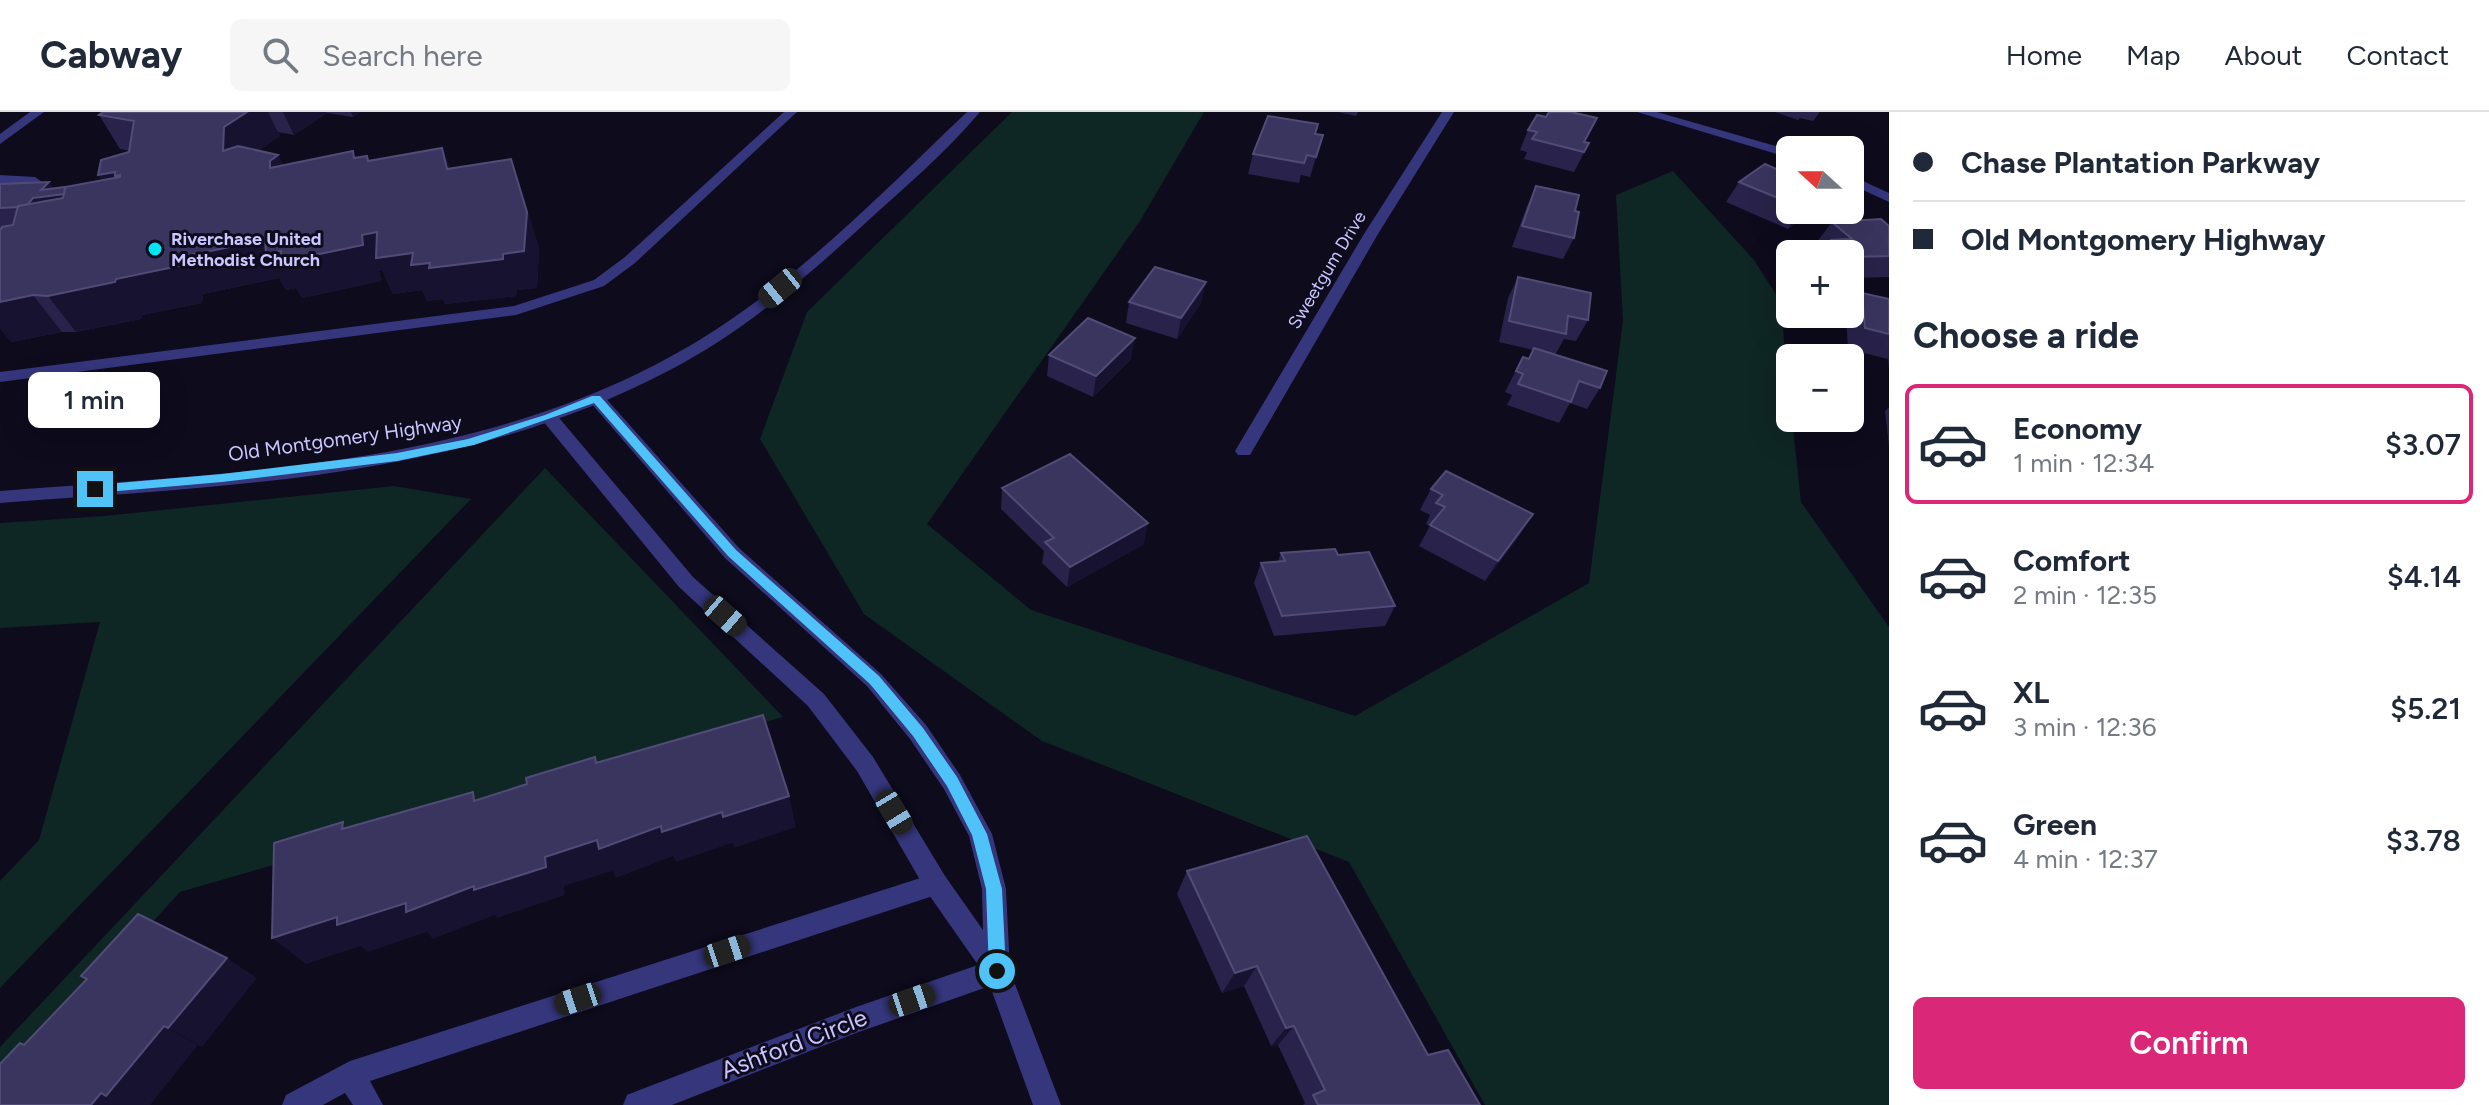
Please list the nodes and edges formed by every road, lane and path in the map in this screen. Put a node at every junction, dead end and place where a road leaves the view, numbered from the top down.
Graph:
1 (38, 112) edge
2 (791, 112) edge
3 (974, 112) edge
4 (1448, 112) edge
5 (1643, 112) edge
6 (0, 140) edge
7 (1776, 150) edge
8 (0, 179) edge
9 (1864, 186) edge
10 (1889, 198) edge
11 (34, 204) edge
12 (0, 377) edge
13 (596, 398) junction
14 (549, 417) junction
15 (1244, 451) dead end
16 (0, 497) edge
17 (936, 884) junction
18 (997, 971) junction
19 (350, 1075) junction
20 (296, 1105) edge
21 (369, 1105) edge
22 (637, 1105) edge
23 (1047, 1105) edge

1 - 6 street
2 - 12 street
3 - 13 street, Old Montgomery Highway
4 - 15 street, Sweetgum Drive
5 - 7 street
8 - 11 street
9 - 10 street
13 - 14 street, Old Montgomery Highway
13 - 18 street
14 - 16 street, Old Montgomery Highway
14 - 17 street
17 - 18 street
17 - 19 street
18 - 22 street, Ashford Circle
18 - 23 street
19 - 20 street
19 - 21 street

